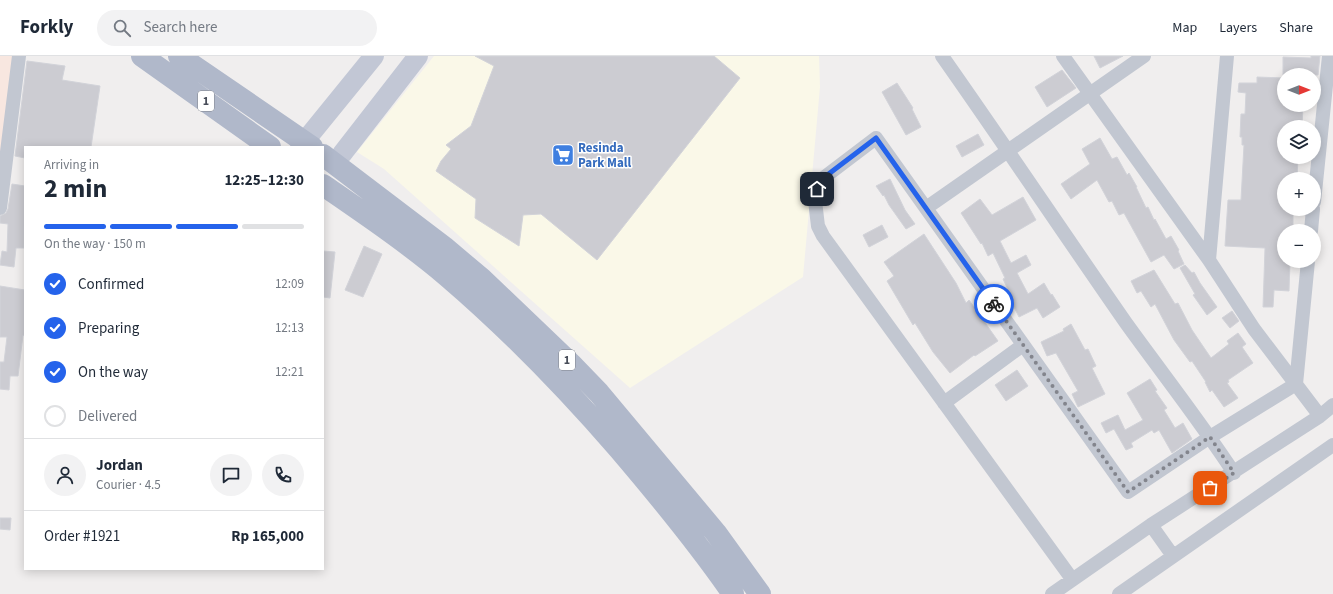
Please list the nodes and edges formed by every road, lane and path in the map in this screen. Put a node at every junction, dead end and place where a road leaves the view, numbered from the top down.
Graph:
1 (19, 56) edge
2 (142, 56) edge
3 (179, 56) edge
4 (374, 56) edge
5 (418, 56) edge
6 (942, 56) edge
7 (1063, 56) edge
8 (1144, 56) edge
9 (1227, 56) edge
10 (1329, 56) edge
11 (1089, 94) junction
12 (305, 145) edge
13 (269, 146) edge
14 (1008, 150) junction
15 (333, 155) edge
16 (1317, 172) edge
17 (324, 186) edge
18 (0, 208) edge
19 (926, 208) junction
20 (1209, 260) junction
21 (1307, 268) edge
22 (1023, 345) junction
23 (1296, 384) junction
24 (944, 403) junction
25 (1333, 405) edge
26 (1320, 416) junction
27 (1210, 437) junction
28 (1333, 445) edge
29 (1234, 473) junction
30 (1151, 525) junction
31 (1173, 556) junction
32 (1072, 579) junction
33 (733, 594) edge
34 (760, 594) edge
35 (1052, 594) edge
36 (1119, 594) edge

1 - 18 street
2 - 13 main road, 1
3 - 12 main road, 1
4 - 12 street
5 - 15 street
6 - 14 street
7 - 11 street
8 - 11 street
9 - 20 street
10 - 16 street
11 - 14 street
11 - 20 street
14 - 19 street
14 - 27 street
15 - 34 main road, 1
17 - 33 main road, 1
19 - 22 street
19 - 24 street
20 - 23 street
21 - 23 street
22 - 24 street
22 - 27 street
23 - 26 street
23 - 27 street
24 - 32 street
25 - 26 street
26 - 29 street
27 - 29 street
28 - 31 street
29 - 30 street
30 - 31 street
30 - 32 street
31 - 36 street
32 - 35 street

